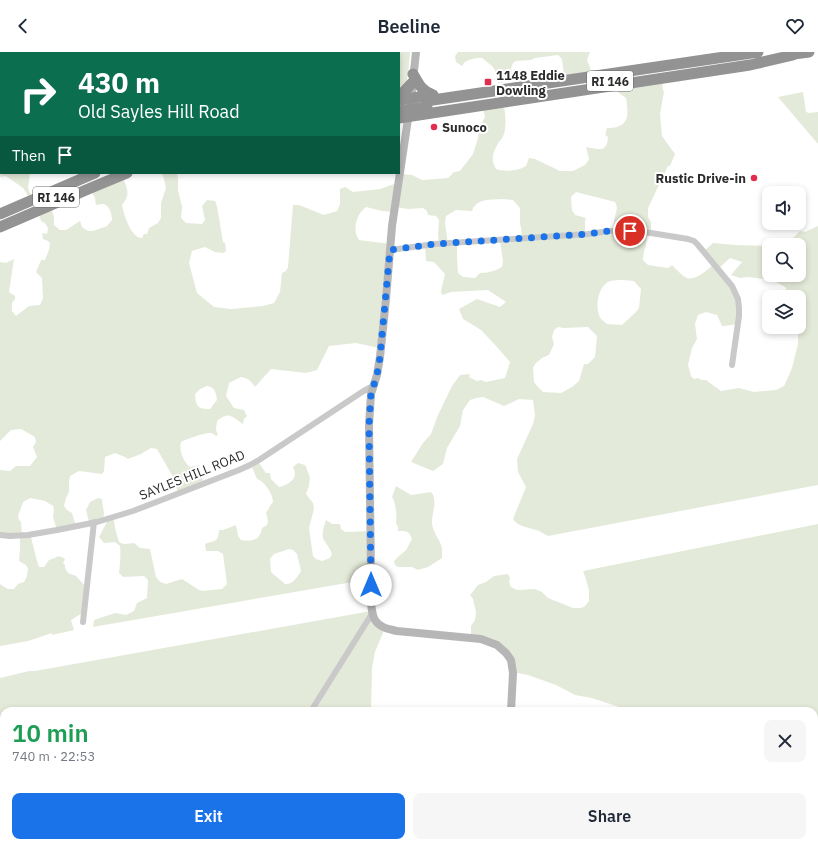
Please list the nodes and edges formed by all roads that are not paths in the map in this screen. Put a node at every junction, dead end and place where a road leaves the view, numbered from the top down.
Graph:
1 (416, 52) edge
2 (722, 52) edge
3 (758, 52) edge
4 (809, 52) edge
5 (793, 54) junction
6 (412, 79) junction
7 (400, 97) edge
8 (400, 99) edge
9 (411, 99) junction
10 (429, 101) junction
11 (400, 106) edge
12 (402, 115) edge
13 (400, 137) edge
14 (80, 174) edge
15 (92, 174) edge
16 (111, 174) edge
17 (125, 174) edge
18 (397, 174) edge
19 (0, 208) edge
20 (0, 214) edge
21 (0, 221) edge
22 (0, 227) edge
23 (390, 250) junction
24 (732, 365) dead end
25 (373, 386) junction
26 (94, 522) junction
27 (0, 535) edge
28 (373, 612) junction
29 (83, 622) dead end
30 (314, 707) edge
31 (511, 707) edge

1 - 6 street
2 - 10 highway
3 - 10 highway, RI 146
4 - 5 highway, RI 146
5 - 10 highway, RI 146
5 - 12 highway
6 - 7 highway
6 - 9 street
6 - 10 highway
8 - 9 highway
9 - 10 highway
9 - 12 street
10 - 11 highway, RI 146
10 - 12 highway, RI 146, bridge
12 - 13 street
14 - 19 highway
15 - 20 highway, RI 146
16 - 21 highway, RI 146
17 - 22 highway
18 - 23 street
23 - 24 street
23 - 25 street
25 - 26 street, SAYLES HILL ROAD
25 - 28 street
26 - 27 street, SAYLES HILL ROAD
26 - 29 street
28 - 30 street
28 - 31 street

